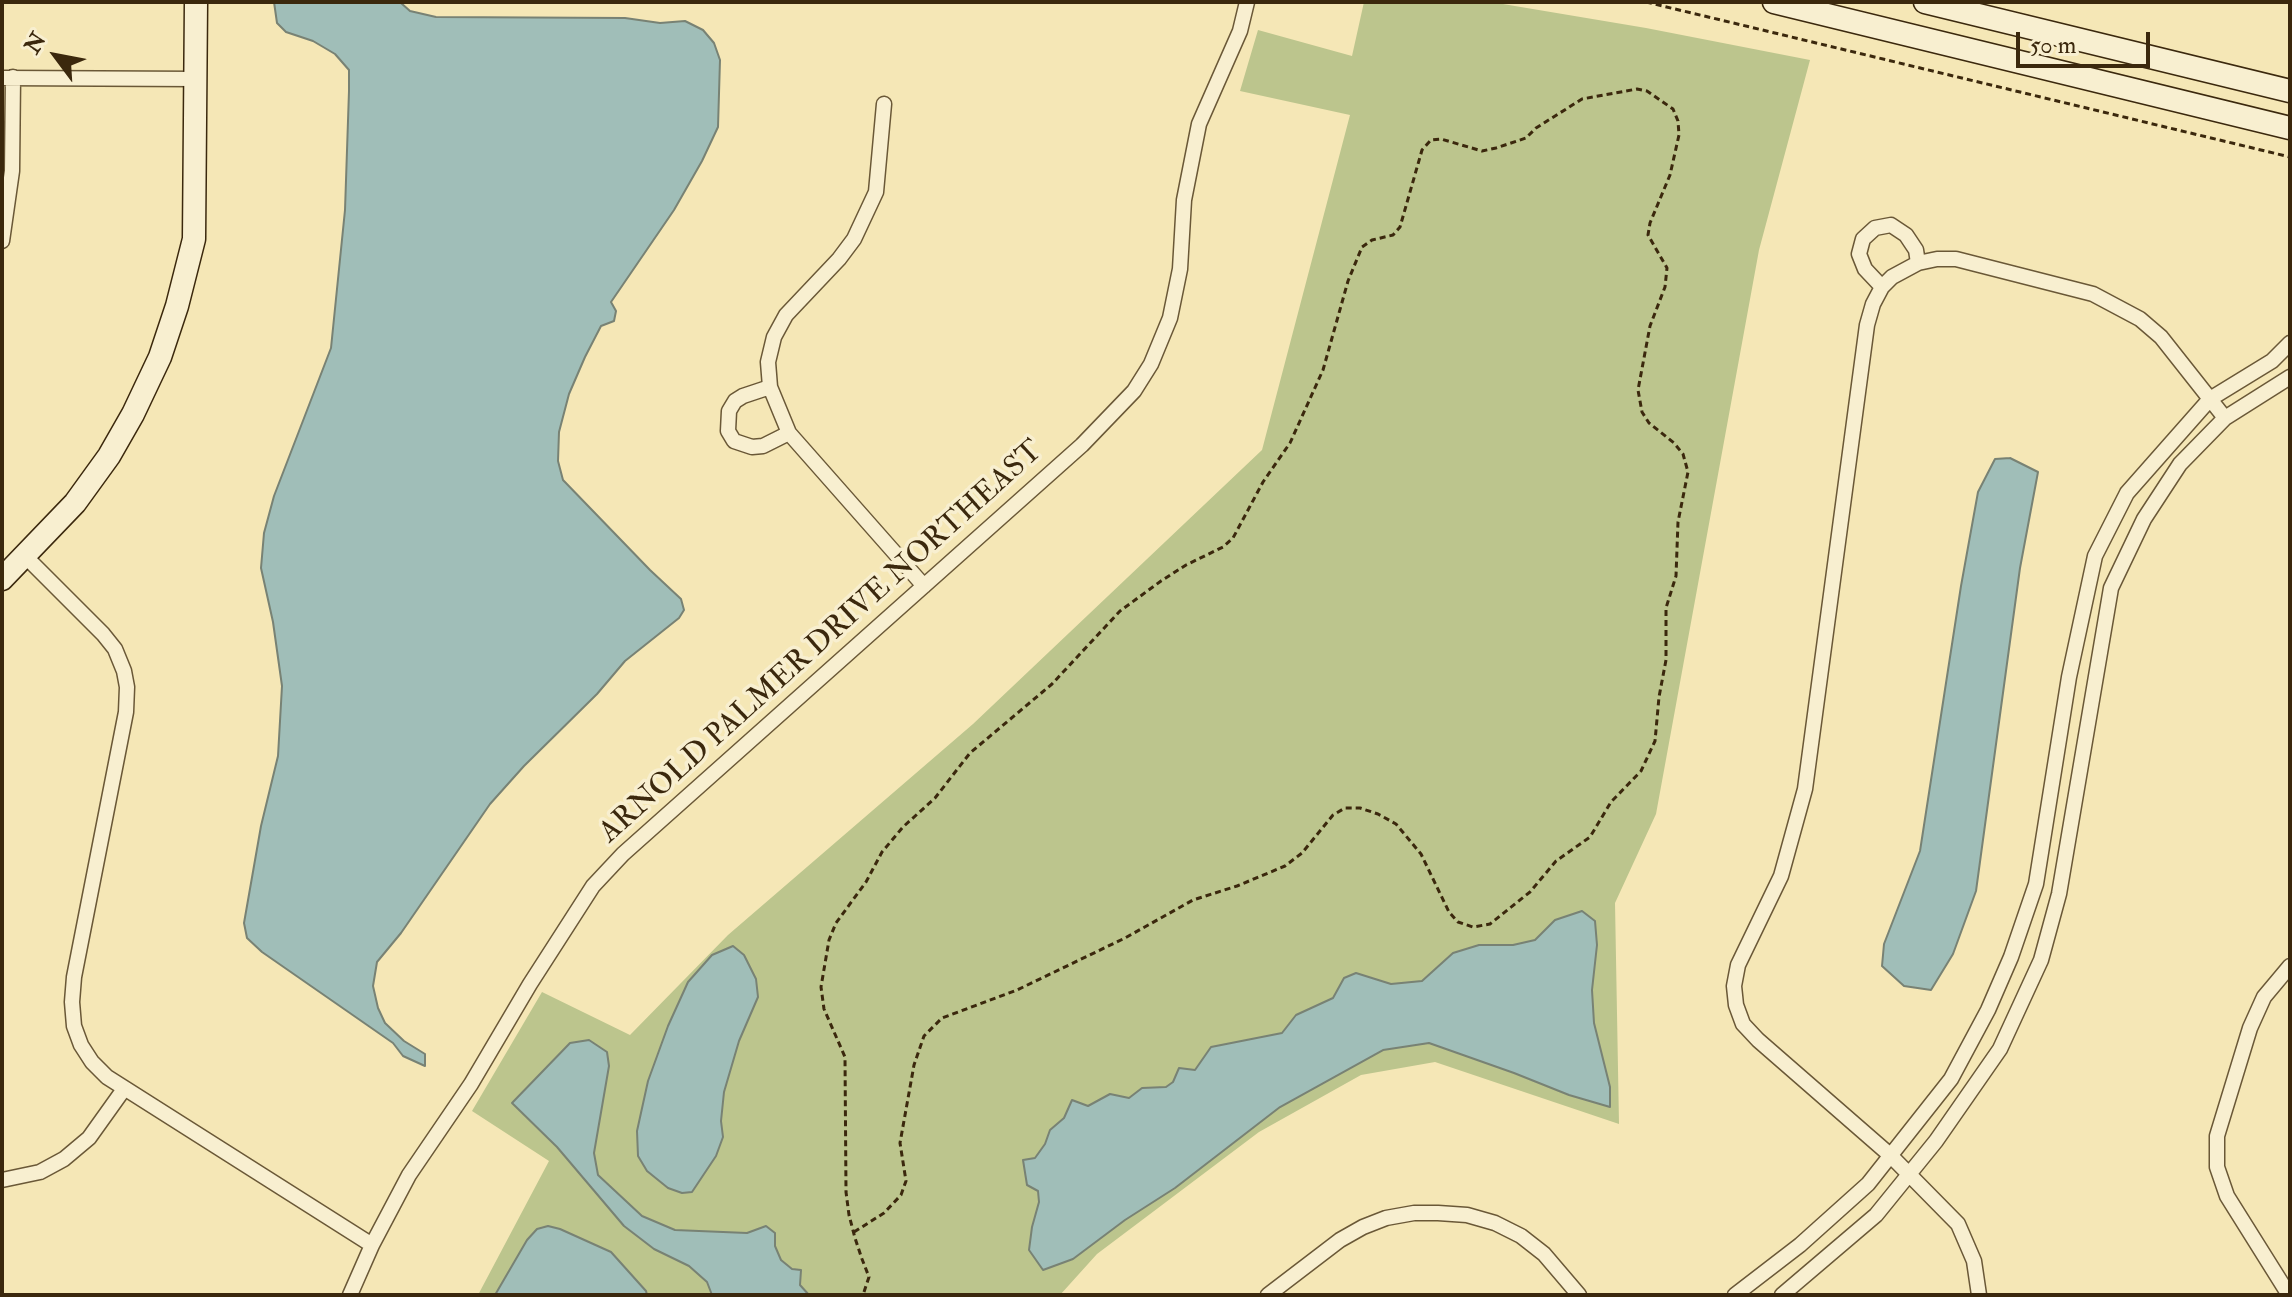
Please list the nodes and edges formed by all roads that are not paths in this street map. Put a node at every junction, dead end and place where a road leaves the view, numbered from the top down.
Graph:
1 (196, 2) edge
2 (1247, 2) edge
3 (1774, 2) edge
4 (1925, 2) edge
5 (7, 78) edge
6 (197, 79) junction
7 (2290, 91) edge
8 (884, 104) dead end
9 (2290, 128) edge
10 (2, 241) edge
11 (1918, 263) junction
12 (1882, 287) junction
13 (2290, 343) edge
14 (2290, 377) edge
15 (770, 387) junction
16 (2210, 399) junction
17 (2225, 418) junction
18 (789, 433) junction
19 (26, 557) junction
20 (2, 579) edge
21 (924, 586) junction
22 (2290, 966) edge
23 (124, 1089) junction
24 (1890, 1155) junction
25 (1908, 1173) junction
26 (2, 1180) edge
27 (372, 1245) junction
28 (350, 1295) edge
29 (1268, 1295) edge
30 (1579, 1295) edge
31 (1735, 1295) edge
32 (1782, 1295) edge
33 (1979, 1295) edge
34 (2289, 1295) edge

1 - 6 main road
2 - 21 street, ARNOLD PALMER DRIVE NORTHEAST
3 - 9 main road
4 - 7 main road
5 - 6 street
5 - 10 street
6 - 19 main road
8 - 15 street
11 - 12 street
11 - 12 street
11 - 16 street
12 - 24 street
13 - 16 street
14 - 17 street
15 - 18 street
15 - 18 street
16 - 17 street
16 - 24 street
17 - 25 street
18 - 21 street
19 - 20 main road
19 - 23 street
21 - 27 street, ARNOLD PALMER DRIVE NORTHEAST
22 - 34 street
23 - 26 street
23 - 27 street
24 - 25 street
24 - 31 street
25 - 32 street
25 - 33 street
27 - 28 street, ARNOLD PALMER DRIVE NORTHEAST
29 - 30 street

